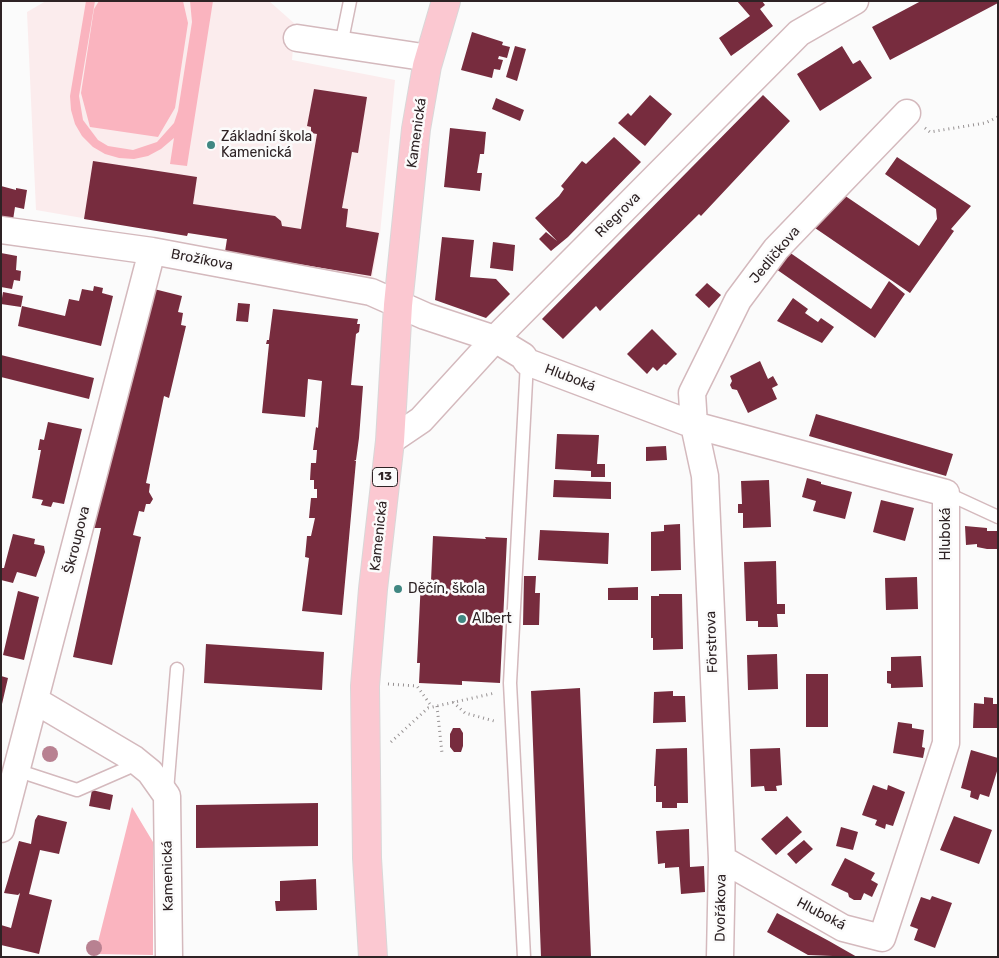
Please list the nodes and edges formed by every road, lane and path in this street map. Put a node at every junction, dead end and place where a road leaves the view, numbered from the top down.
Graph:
1 (350, 1) edge
2 (446, 1) edge
3 (854, 1) edge
4 (297, 38) dead end
5 (341, 45) junction
6 (429, 58) junction
7 (906, 113) joint
8 (998, 117) edge
9 (1, 230) edge
10 (152, 250) junction
11 (398, 305) junction
12 (495, 338) junction
13 (527, 362) junction
14 (694, 425) junction
15 (390, 441) junction
16 (946, 493) junction
17 (998, 517) edge
18 (177, 669) dead end
19 (365, 682) junction
20 (510, 689) junction
21 (36, 701) junction
22 (453, 702) junction
23 (435, 706) junction
24 (512, 725) junction
25 (442, 753) dead end
26 (139, 763) junction
27 (365, 765) junction
28 (16, 770) junction
29 (167, 796) junction
30 (1, 829) edge
31 (722, 860) junction
32 (170, 957) edge
33 (373, 957) edge
34 (524, 957) edge
35 (720, 957) edge

1 - 5 lane
2 - 6 main road, Kamenická / 13
3 - 12 street, Riegrova
4 - 5 street
5 - 6 street
6 - 11 main road, Kamenická / 13
7 - 8 path
7 - 14 street, Jedličkova
9 - 10 street, Brožíkova
10 - 11 street, Brožíkova
10 - 21 street, Škroupova
11 - 12 street, Hluboká
11 - 15 main road, Kamenická / 13
12 - 13 street, Hluboká
12 - 15 street, Riegrova
13 - 14 street, Hluboká
13 - 20 lane
14 - 16 street, Hluboká
14 - 31 street, Förstrova
15 - 19 main road, Kamenická / 13
16 - 17 lane
16 - 31 street, Hluboká
18 - 29 lane, Kamenická
19 - 23 path
19 - 27 main road, Kamenická / 13
20 - 22 path
20 - 24 lane
21 - 26 street
21 - 28 street, Škroupova
22 - 23 path
22 - 24 path
23 - 25 path
23 - 27 path
24 - 34 lane
26 - 28 lane
26 - 29 street
27 - 33 main road, Kamenická / 13
28 - 30 street, Škroupova
29 - 32 street, Kamenická
31 - 35 street, Dvořákova

